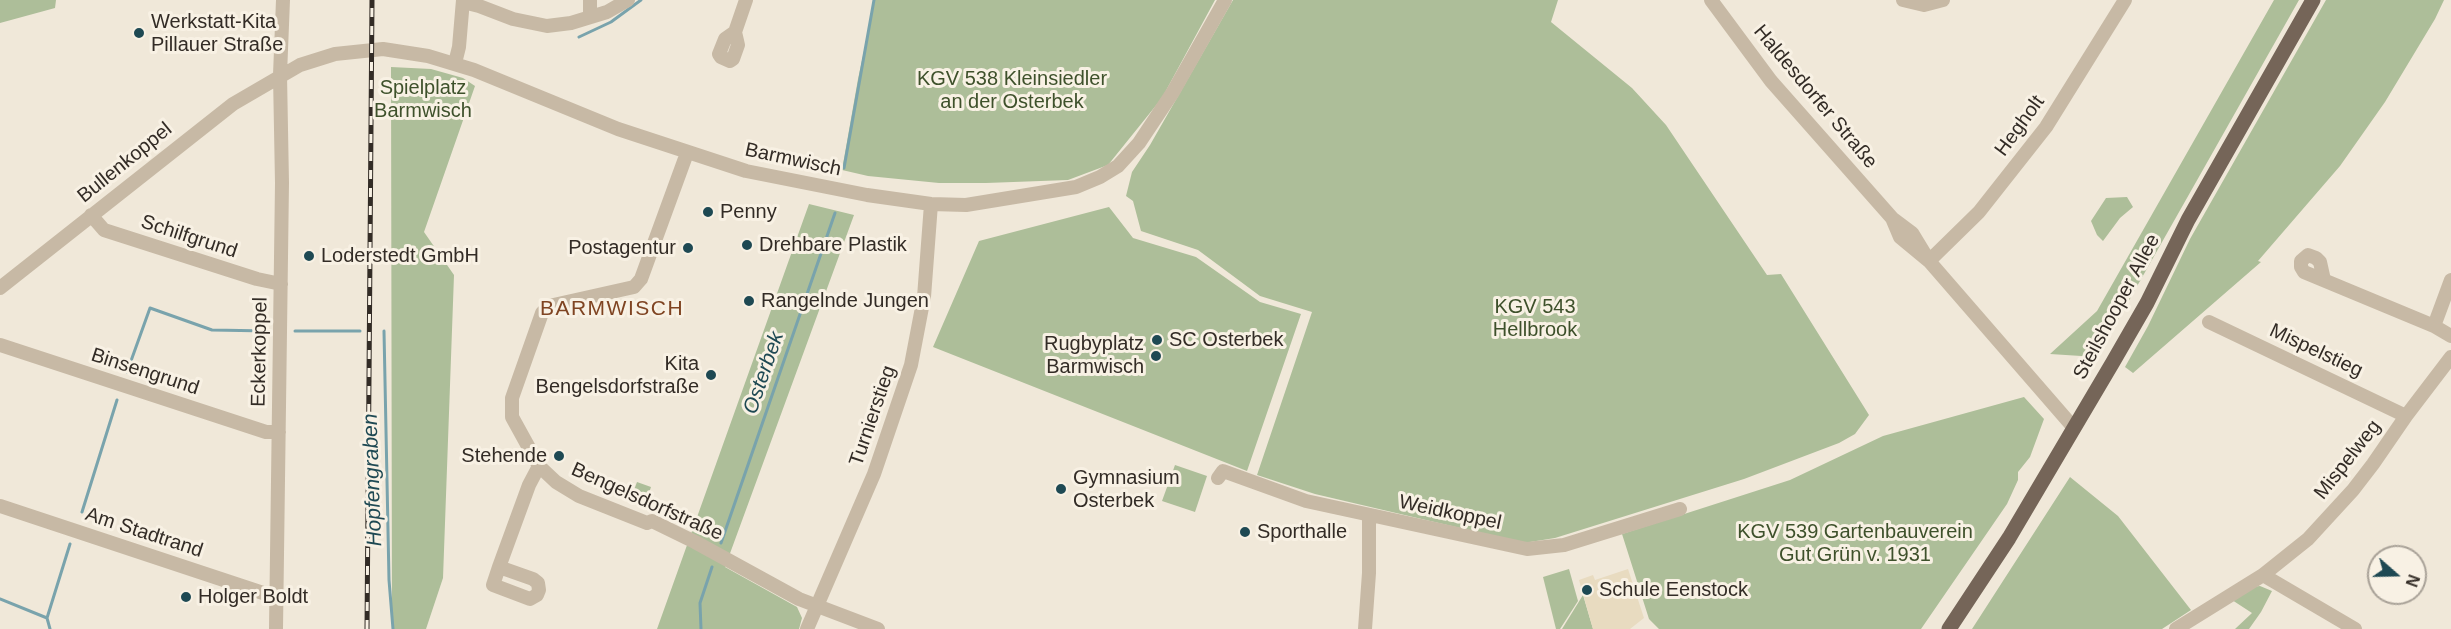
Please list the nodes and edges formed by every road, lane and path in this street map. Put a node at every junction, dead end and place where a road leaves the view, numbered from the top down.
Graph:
1 (283, 0) edge
2 (590, 0) edge
3 (628, 0) edge
4 (746, 0) edge
5 (1225, 0) edge
6 (1712, 0) edge
7 (1903, 0) edge
8 (1943, 0) edge
9 (2125, 0) edge
10 (2313, 0) edge
11 (463, 1) edge
12 (590, 17) junction
13 (735, 32) dead end
14 (455, 63) junction
15 (280, 75) junction
16 (687, 153) junction
17 (931, 204) junction
18 (92, 215) junction
19 (1929, 261) junction
20 (2324, 280) dead end
21 (2451, 280) edge
22 (281, 284) junction
23 (0, 288) edge
24 (2209, 322) dead end
25 (2434, 326) junction
26 (2451, 336) edge
27 (0, 345) edge
28 (2451, 357) edge
29 (2406, 416) junction
30 (2074, 428) junction
31 (279, 432) junction
32 (539, 466) junction
33 (1218, 478) dead end
34 (0, 506) edge
35 (1680, 509) dead end
36 (1370, 516) junction
37 (499, 567) dead end
38 (2264, 575) junction
39 (277, 595) junction
40 (816, 607) junction
41 (276, 629) edge
42 (807, 629) edge
43 (878, 629) edge
44 (1365, 629) edge
45 (1949, 629) edge
46 (2176, 629) edge
47 (2355, 629) edge

1 - 15 street, Eckerkoppel
2 - 12 street
3 - 12 street
4 - 13 street
5 - 17 street, Barmwisch
6 - 19 street, Haldesdorfer Straße
7 - 8 street
9 - 19 street, Hegholt
10 - 30 main road, Steilshooper Allee
11 - 12 street
11 - 14 street
14 - 15 street, Barmwisch
14 - 16 street, Barmwisch
15 - 18 street, Bullenkoppel
15 - 22 street, Eckerkoppel
16 - 17 street, Barmwisch
16 - 32 street, Bengelsdorfstraße
17 - 40 street, Turnierstieg
18 - 22 street, Schilfgrund
18 - 23 street, Bullenkoppel
19 - 30 street, Haldesdorfer Straße
20 - 25 street
21 - 25 street
22 - 31 street, Eckerkoppel
24 - 29 street, Mispelstieg
25 - 26 street
27 - 31 street, Binsengrund
28 - 29 street, Mispelweg
29 - 38 street, Mispelweg
30 - 45 main road, Steilshooper Allee
31 - 39 street, Eckerkoppel
32 - 37 street
32 - 40 street, Bengelsdorfstraße
33 - 36 street, Weidkoppel
34 - 39 street, Am Stadtrand
35 - 36 street, Weidkoppel
36 - 44 street
38 - 46 street, Mispelweg
38 - 47 street
39 - 41 street, Eckerkoppel
40 - 42 street, Turnierstieg
40 - 43 street, Bengelsdorfstraße

